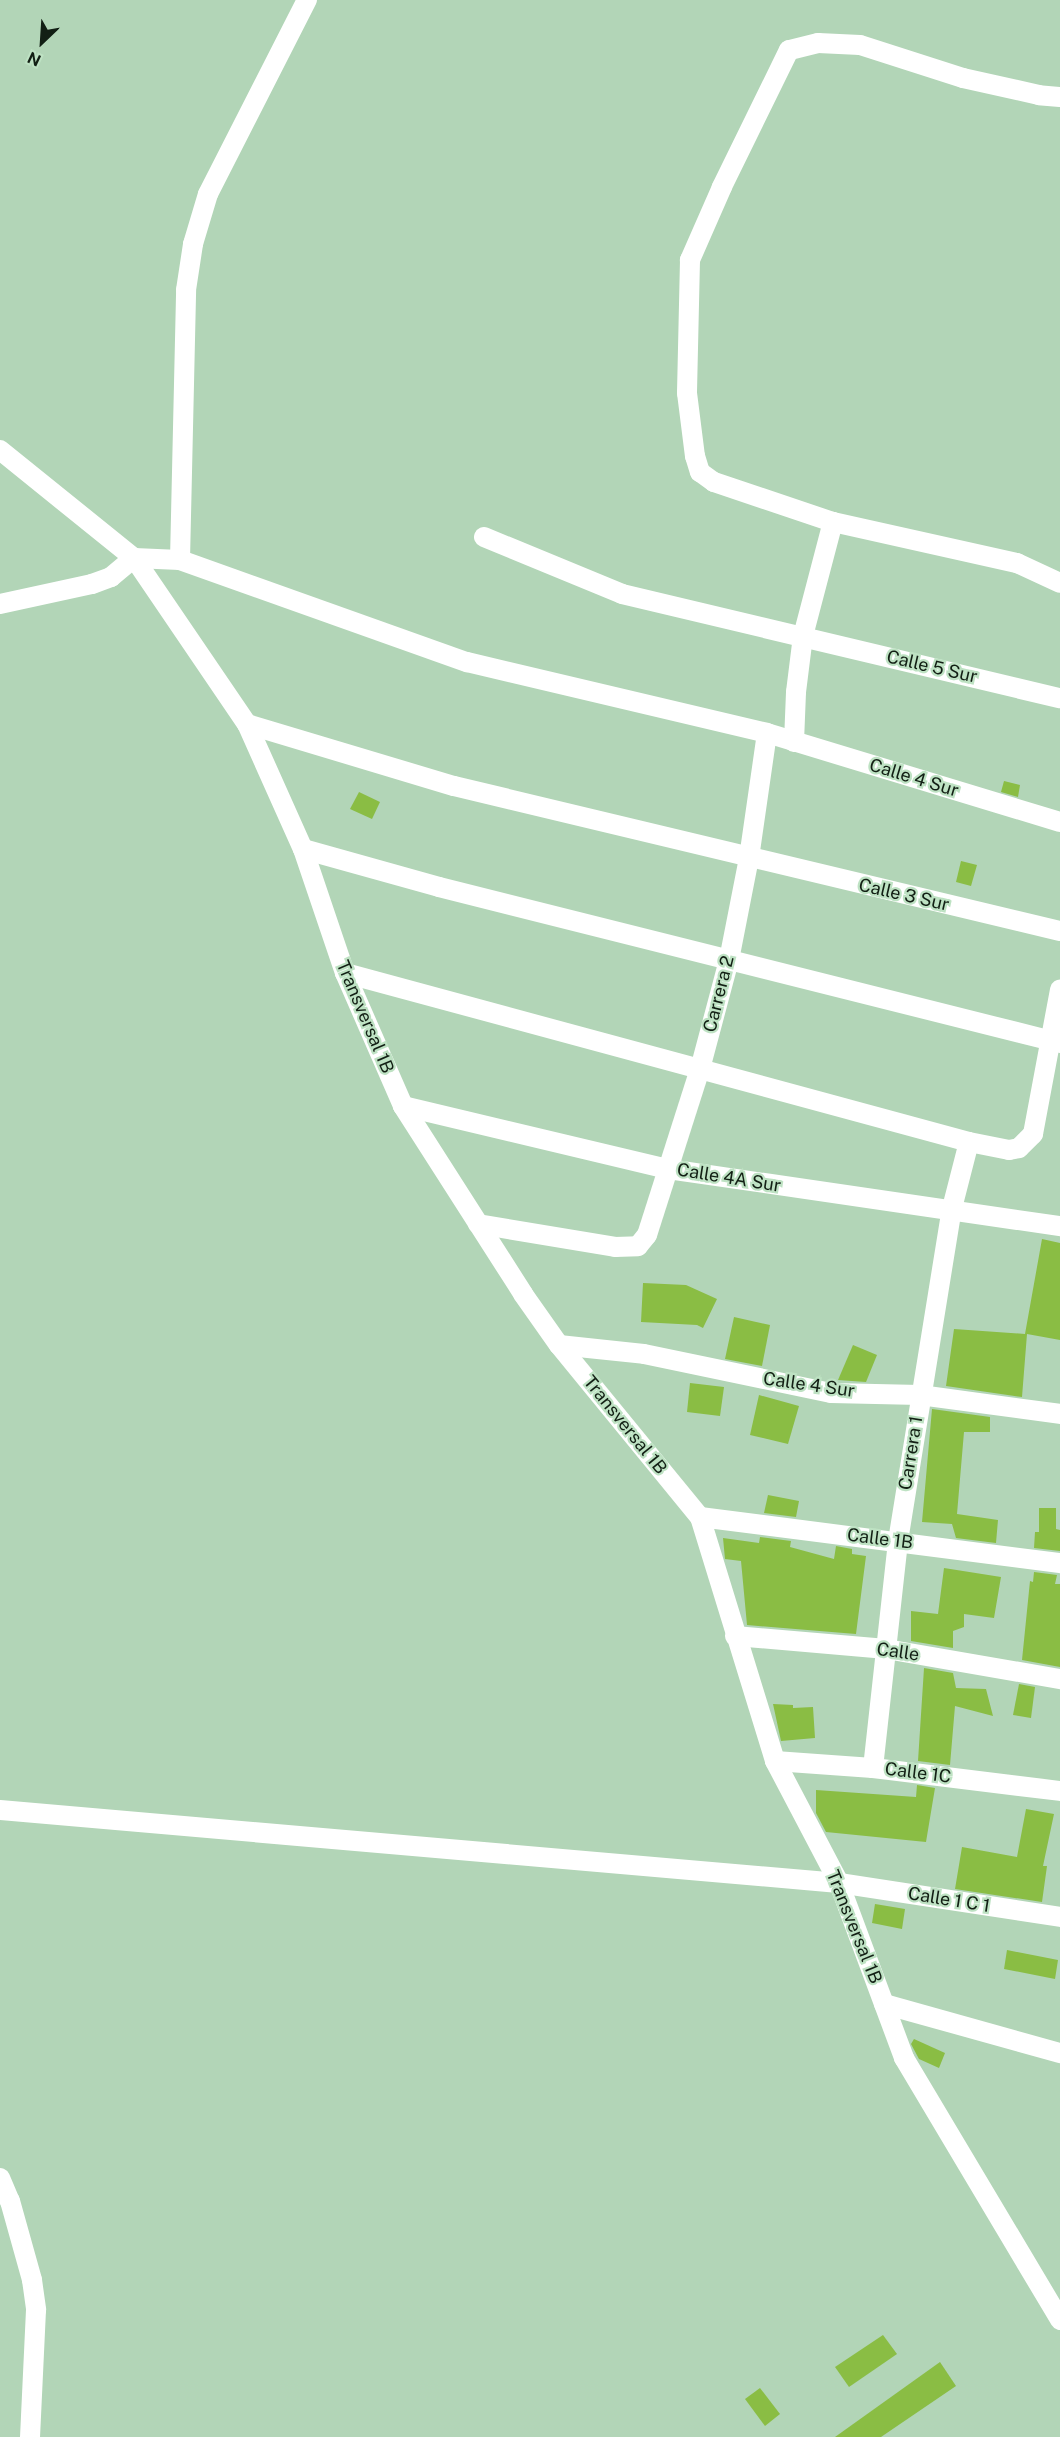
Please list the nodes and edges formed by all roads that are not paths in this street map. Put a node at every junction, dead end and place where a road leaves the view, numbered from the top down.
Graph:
1 (307, 0) edge
2 (1060, 97) edge
3 (0, 450) edge
4 (833, 522) junction
5 (484, 537) dead end
6 (134, 558) junction
7 (180, 560) junction
8 (1060, 583) edge
9 (0, 604) edge
10 (803, 636) junction
11 (1060, 698) edge
12 (247, 724) junction
13 (767, 733) junction
14 (794, 742) junction
15 (1060, 822) edge
16 (303, 849) junction
17 (748, 858) junction
18 (1060, 932) edge
19 (729, 960) junction
20 (345, 973) junction
21 (1060, 990) edge
22 (1055, 1042) edge
23 (700, 1069) junction
24 (403, 1106) junction
25 (969, 1142) junction
26 (668, 1169) junction
27 (951, 1212) junction
28 (478, 1224) junction
29 (1060, 1226) edge
30 (559, 1345) junction
31 (920, 1395) junction
32 (1060, 1414) edge
33 (700, 1516) junction
34 (898, 1541) junction
35 (1060, 1563) edge
36 (735, 1636) junction
37 (886, 1649) junction
38 (1060, 1679) edge
39 (775, 1761) junction
40 (873, 1768) junction
41 (1060, 1791) edge
42 (0, 1810) edge
43 (839, 1883) junction
44 (1060, 1917) edge
45 (884, 2004) junction
46 (1060, 2053) edge
47 (0, 2178) edge
48 (6, 2204) edge
49 (1060, 2320) edge
50 (30, 2437) edge

1 - 7 street
2 - 4 street
3 - 6 street, Transversal 1B
4 - 8 street
4 - 10 street
5 - 10 street, Calle 5 Sur
6 - 7 street, Calle 4 Sur
6 - 9 street
6 - 12 street, Transversal 1B
7 - 13 street, Calle 4 Sur
10 - 11 street, Calle 5 Sur
10 - 14 street
12 - 16 street, Transversal 1B
12 - 17 street, Calle 3 Sur
13 - 14 street, Calle 4 Sur
13 - 17 street, Carrera 2
14 - 15 street, Calle 4 Sur
16 - 19 street
16 - 20 street, Transversal 1B
17 - 18 street, Calle 3 Sur
17 - 19 street, Carrera 2
19 - 22 street
19 - 23 street, Carrera 2
20 - 23 street
20 - 24 street, Transversal 1B
21 - 22 street
22 - 25 street
23 - 25 street
23 - 26 street, Carrera 2
24 - 26 street, Calle 4A Sur
24 - 28 street, Transversal 1B
25 - 27 street, Carrera 1
26 - 27 street, Calle 4A Sur
26 - 28 street, Carrera 2
27 - 29 street, Calle 4A Sur
27 - 31 street, Carrera 1
28 - 30 street, Transversal 1B
30 - 31 street, Calle 4 Sur
30 - 33 street, Transversal 1B
31 - 32 street, Calle 4 Sur
31 - 34 street, Carrera 1
33 - 34 street, Calle 1B
33 - 36 street, Transversal 1B
34 - 35 street, Calle 1B
34 - 37 street, Carrera 1
36 - 37 street, Calle
36 - 39 street, Transversal 1B
37 - 38 street, Calle
37 - 40 street, Carrera 1
39 - 40 street, Calle 1C
39 - 43 street, Transversal 1B
40 - 41 street, Calle 1C
42 - 43 street, Calle 1 C 1
43 - 44 street, Calle 1 C 1
43 - 45 street, Transversal 1B
45 - 46 street
45 - 49 street, Transversal 1B
47 - 48 street
48 - 50 street

